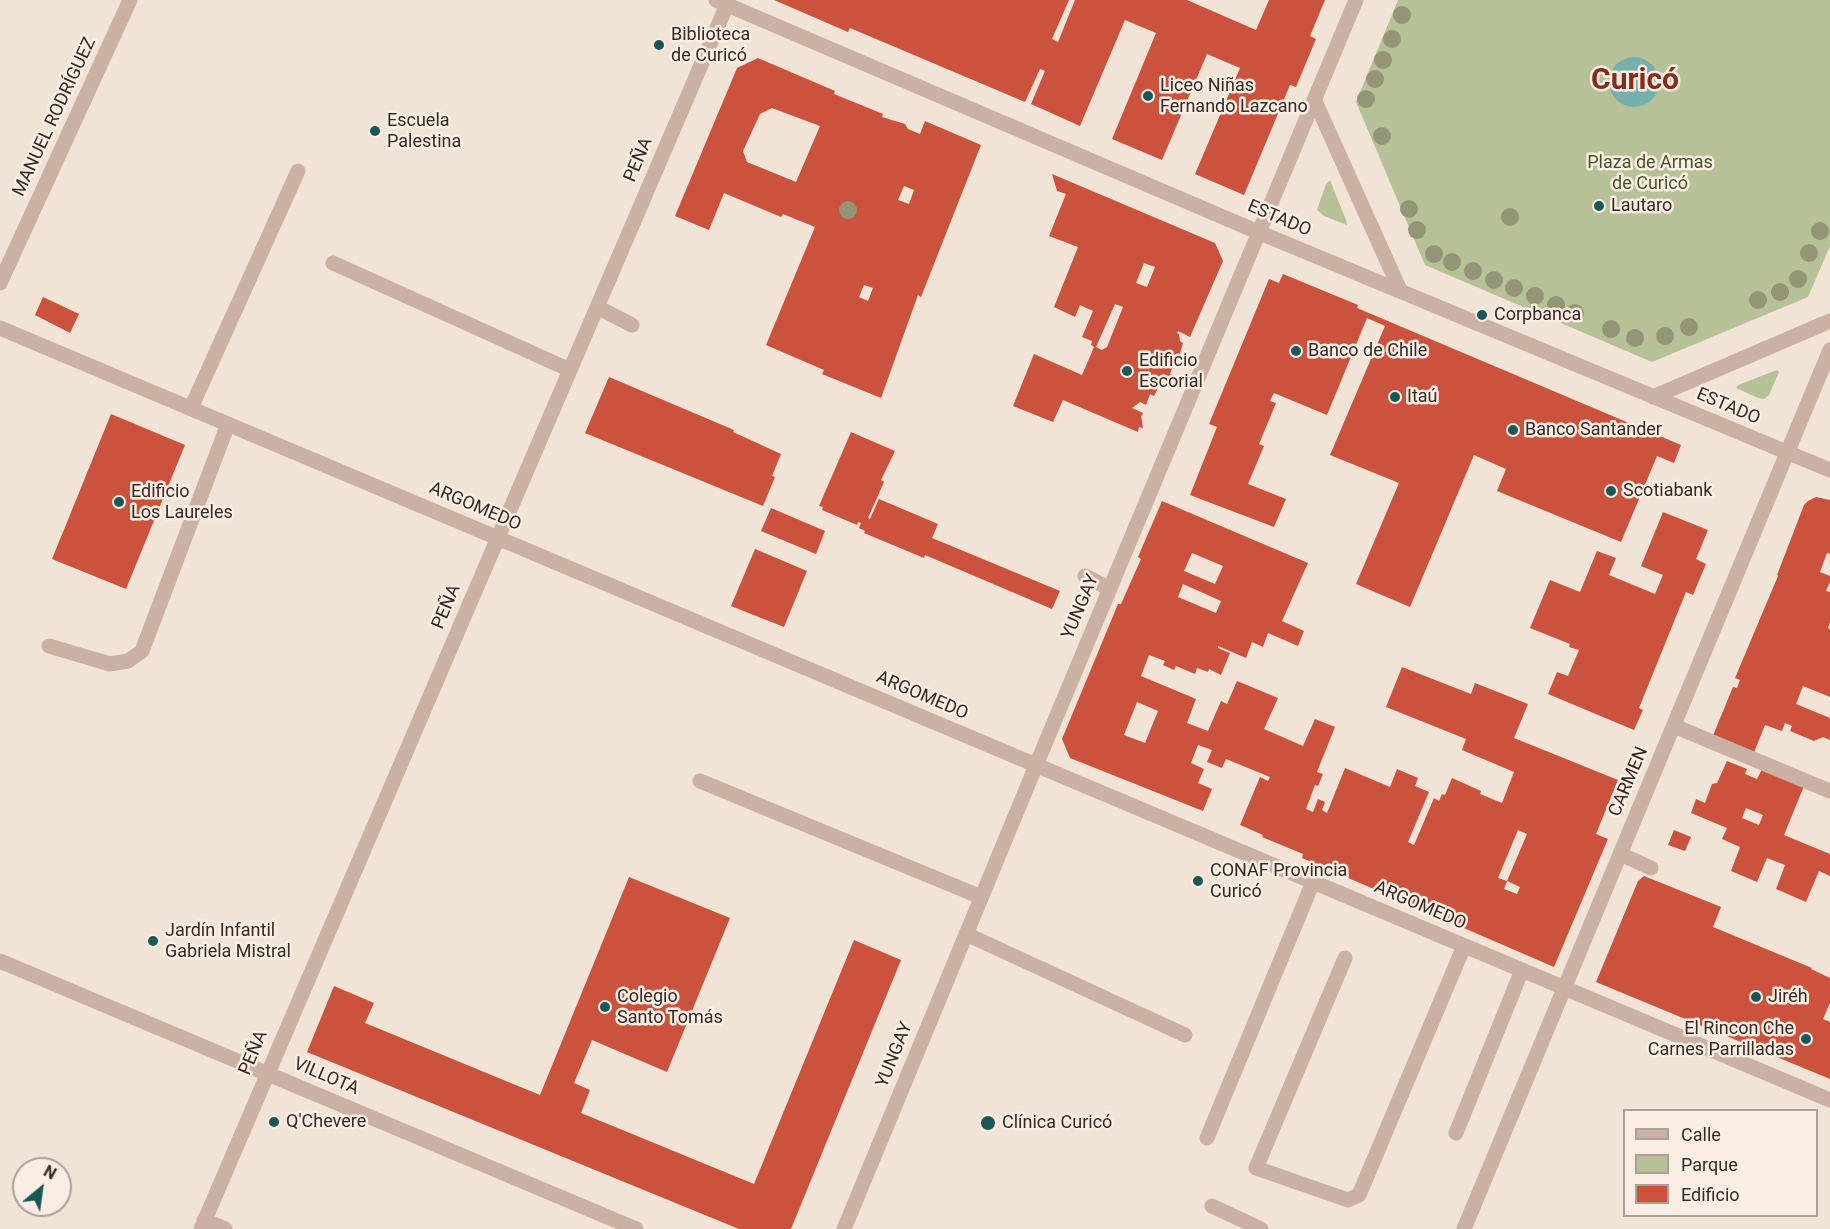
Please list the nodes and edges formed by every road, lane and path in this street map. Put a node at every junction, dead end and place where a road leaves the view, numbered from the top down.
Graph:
1 (130, 0) edge
2 (1356, 0) edge
3 (724, 2) edge
4 (1315, 101) junction
5 (298, 171) dead end
6 (1258, 232) junction
7 (333, 263) dead end
8 (0, 283) edge
9 (1400, 291) junction
10 (597, 307) junction
11 (1830, 321) edge
12 (632, 325) dead end
13 (0, 328) edge
14 (1830, 350) edge
15 (570, 370) junction
16 (1653, 397) junction
17 (191, 408) junction
18 (228, 424) junction
19 (1788, 452) junction
20 (1830, 470) edge
21 (497, 538) junction
22 (1085, 576) dead end
23 (1110, 589) junction
24 (49, 646) dead end
25 (1674, 726) junction
26 (1036, 766) junction
27 (700, 781) dead end
28 (1830, 791) edge
29 (1620, 854) junction
30 (1651, 868) dead end
31 (1313, 882) junction
32 (981, 897) junction
33 (966, 934) junction
34 (1464, 946) junction
35 (1346, 958) dead end
36 (0, 961) edge
37 (1522, 970) junction
38 (1564, 988) junction
39 (1185, 1035) dead end
40 (267, 1073) junction
41 (1830, 1100) edge
42 (1456, 1133) dead end
43 (1207, 1138) dead end
44 (1212, 1206) dead end
45 (202, 1224) edge
46 (225, 1229) edge
47 (636, 1229) edge
48 (844, 1229) edge
49 (1261, 1229) edge
50 (1464, 1229) edge

1 - 8 street, MANUEL RODRÍGUEZ
2 - 4 street, YUNGAY
3 - 6 street, ESTADO
3 - 10 street, PEÑA
4 - 6 street, YUNGAY
4 - 9 street
5 - 17 street
6 - 9 street, ESTADO
6 - 23 street, YUNGAY
7 - 15 street
9 - 16 street, ESTADO
10 - 12 street
10 - 15 street, PEÑA
11 - 16 street
13 - 17 street, ARGOMEDO
14 - 19 street, CARMEN
15 - 21 street, PEÑA
16 - 19 street, ESTADO
17 - 18 street, ARGOMEDO
18 - 21 street, ARGOMEDO
18 - 24 street
19 - 20 street, ESTADO
19 - 25 street, CARMEN
21 - 26 street, ARGOMEDO
21 - 40 street, PEÑA
22 - 23 street
23 - 26 street, YUNGAY
25 - 28 street
25 - 29 street, CARMEN
26 - 31 street, ARGOMEDO
26 - 32 street, YUNGAY
27 - 32 street
29 - 30 street
29 - 38 street, CARMEN
31 - 34 street, ARGOMEDO
31 - 43 street
32 - 33 street, YUNGAY
33 - 39 street
33 - 48 street, YUNGAY
34 - 35 street
34 - 37 street, ARGOMEDO
36 - 40 street, VILLOTA
37 - 38 street, ARGOMEDO
37 - 42 street
38 - 41 street, ARGOMEDO
38 - 50 street, CARMEN
40 - 45 street, PEÑA
40 - 47 street, VILLOTA
44 - 49 street
45 - 46 street

